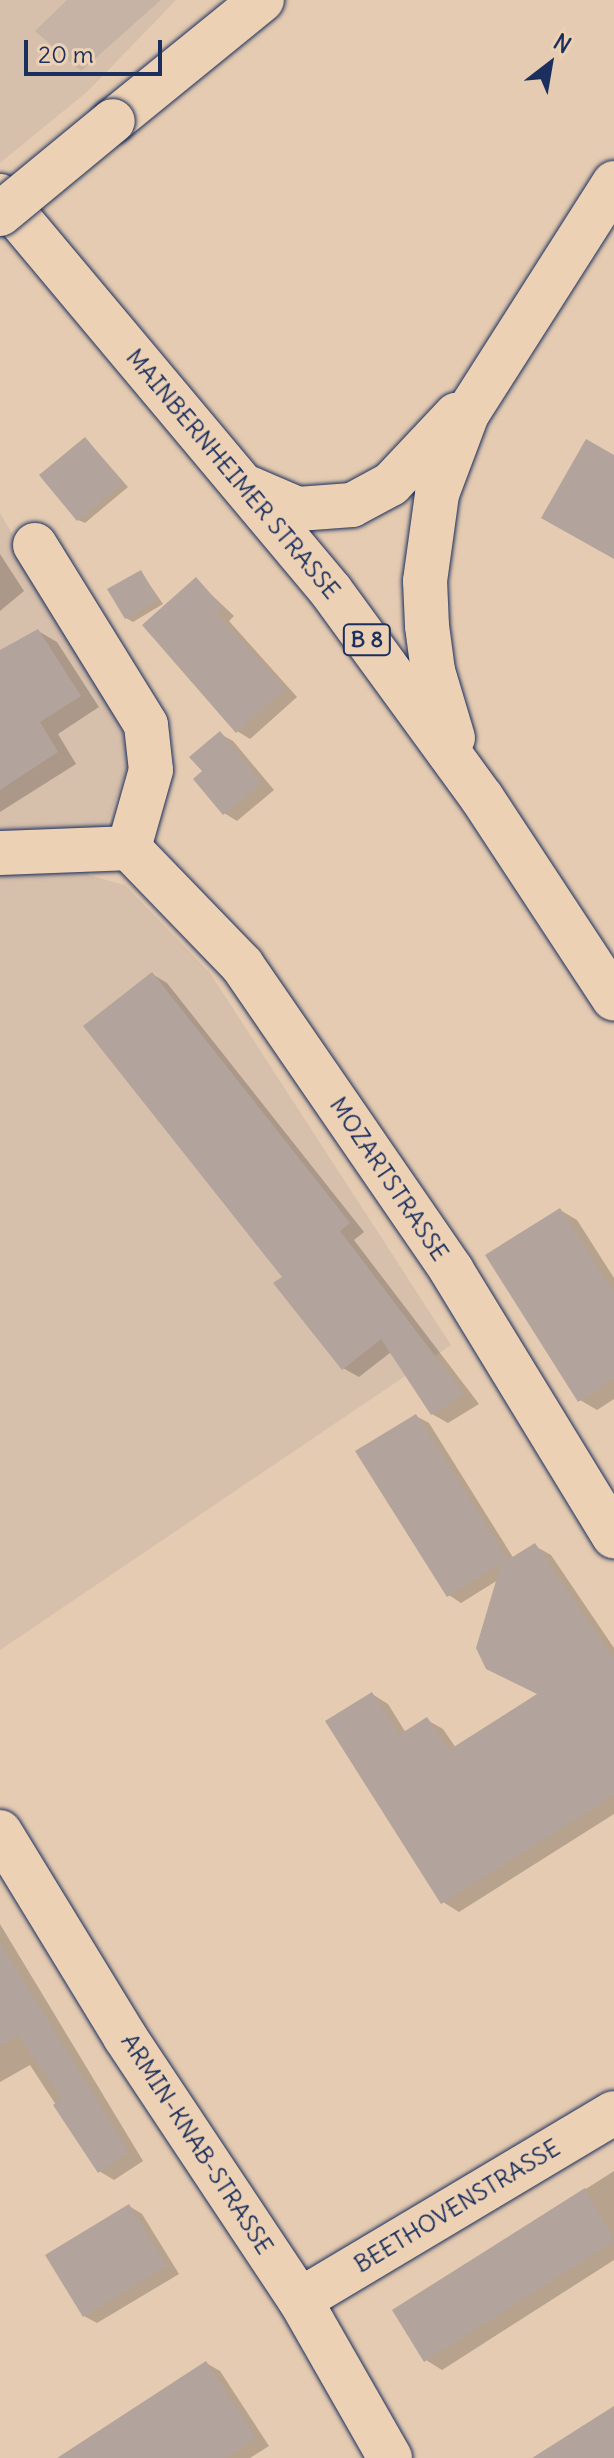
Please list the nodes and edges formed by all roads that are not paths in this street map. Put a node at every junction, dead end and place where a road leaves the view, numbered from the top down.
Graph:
1 (262, 0) edge
2 (614, 183) edge
3 (0, 196) edge
4 (0, 214) edge
5 (489, 377) junction
6 (247, 487) junction
7 (35, 545) dead end
8 (482, 798) junction
9 (129, 848) junction
10 (0, 853) edge
11 (614, 999) edge
12 (614, 1536) edge
13 (0, 1832) edge
14 (614, 2113) edge
15 (300, 2300) junction
16 (390, 2458) edge

1 - 4 street, bridge
2 - 5 street
3 - 6 street, MAINBERNHEIMER STRASSE / B 8
5 - 6 street
5 - 8 street
6 - 8 street, MAINBERNHEIMER STRASSE / B 8
7 - 9 street
8 - 11 street, MAINBERNHEIMER STRASSE / B 8
9 - 10 street
9 - 12 street, MOZARTSTRASSE
13 - 15 street, ARMIN-KNAB-STRASSE
14 - 15 street, BEETHOVENSTRASSE
15 - 16 street, ARMIN-KNAB-STRASSE

